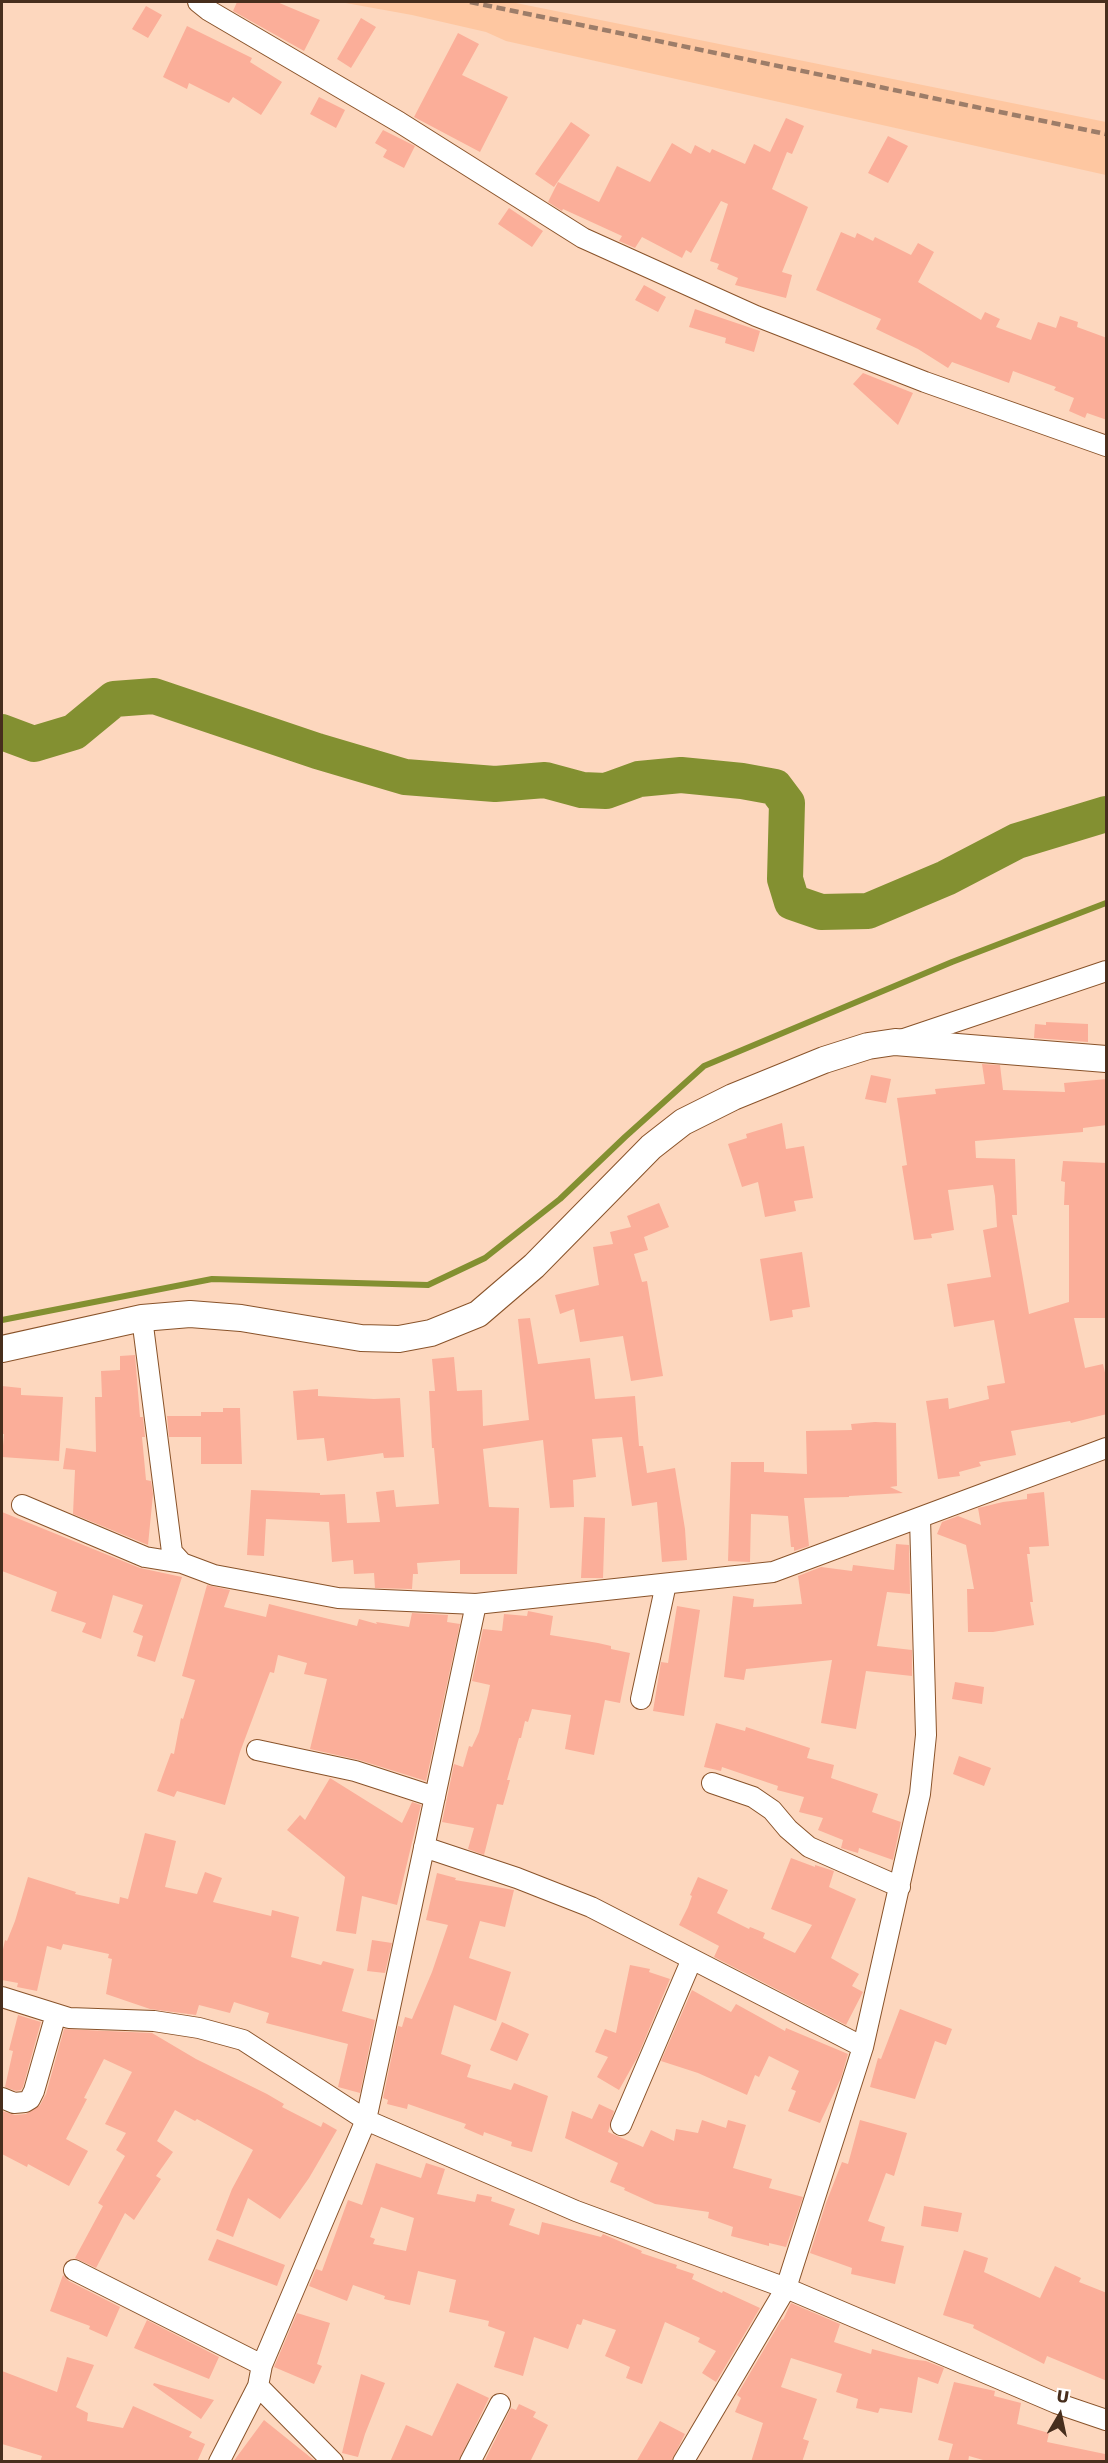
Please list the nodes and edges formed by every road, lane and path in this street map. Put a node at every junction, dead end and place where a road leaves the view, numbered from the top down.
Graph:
1 (198, 2) edge
2 (1107, 446) edge
3 (1107, 971) edge
4 (895, 1042) junction
5 (1107, 1059) edge
6 (142, 1317) junction
7 (2, 1349) edge
8 (1107, 1448) edge
9 (22, 1505) dead end
10 (920, 1518) junction
11 (182, 1563) junction
12 (666, 1584) junction
13 (476, 1604) junction
14 (641, 1699) dead end
15 (257, 1750) dead end
16 (712, 1783) dead end
17 (435, 1797) junction
18 (424, 1847) junction
19 (900, 1887) junction
20 (692, 1959) junction
21 (2, 1997) edge
22 (56, 2014) junction
23 (862, 2047) junction
24 (2, 2098) edge
25 (366, 2120) junction
26 (621, 2125) dead end
27 (74, 2270) dead end
28 (786, 2289) junction
29 (262, 2365) junction
30 (258, 2386) junction
31 (500, 2404) dead end
32 (1107, 2420) edge
33 (219, 2462) edge
34 (333, 2462) edge
35 (470, 2462) edge
36 (683, 2462) edge

1 - 2 street
3 - 4 street
4 - 5 street
4 - 6 street
6 - 7 street
6 - 11 street
8 - 10 street
9 - 11 street
10 - 12 street
10 - 19 street
11 - 13 street
12 - 13 street
12 - 14 street
13 - 17 street
15 - 17 street
16 - 19 street
17 - 18 street
18 - 20 street
18 - 25 street
19 - 23 street
20 - 23 street
20 - 26 street
21 - 22 street
22 - 24 street
22 - 25 street
23 - 28 street
25 - 28 street
25 - 29 street
27 - 29 street
28 - 32 street
28 - 36 street
29 - 30 street
30 - 33 street
30 - 34 street
31 - 35 street

